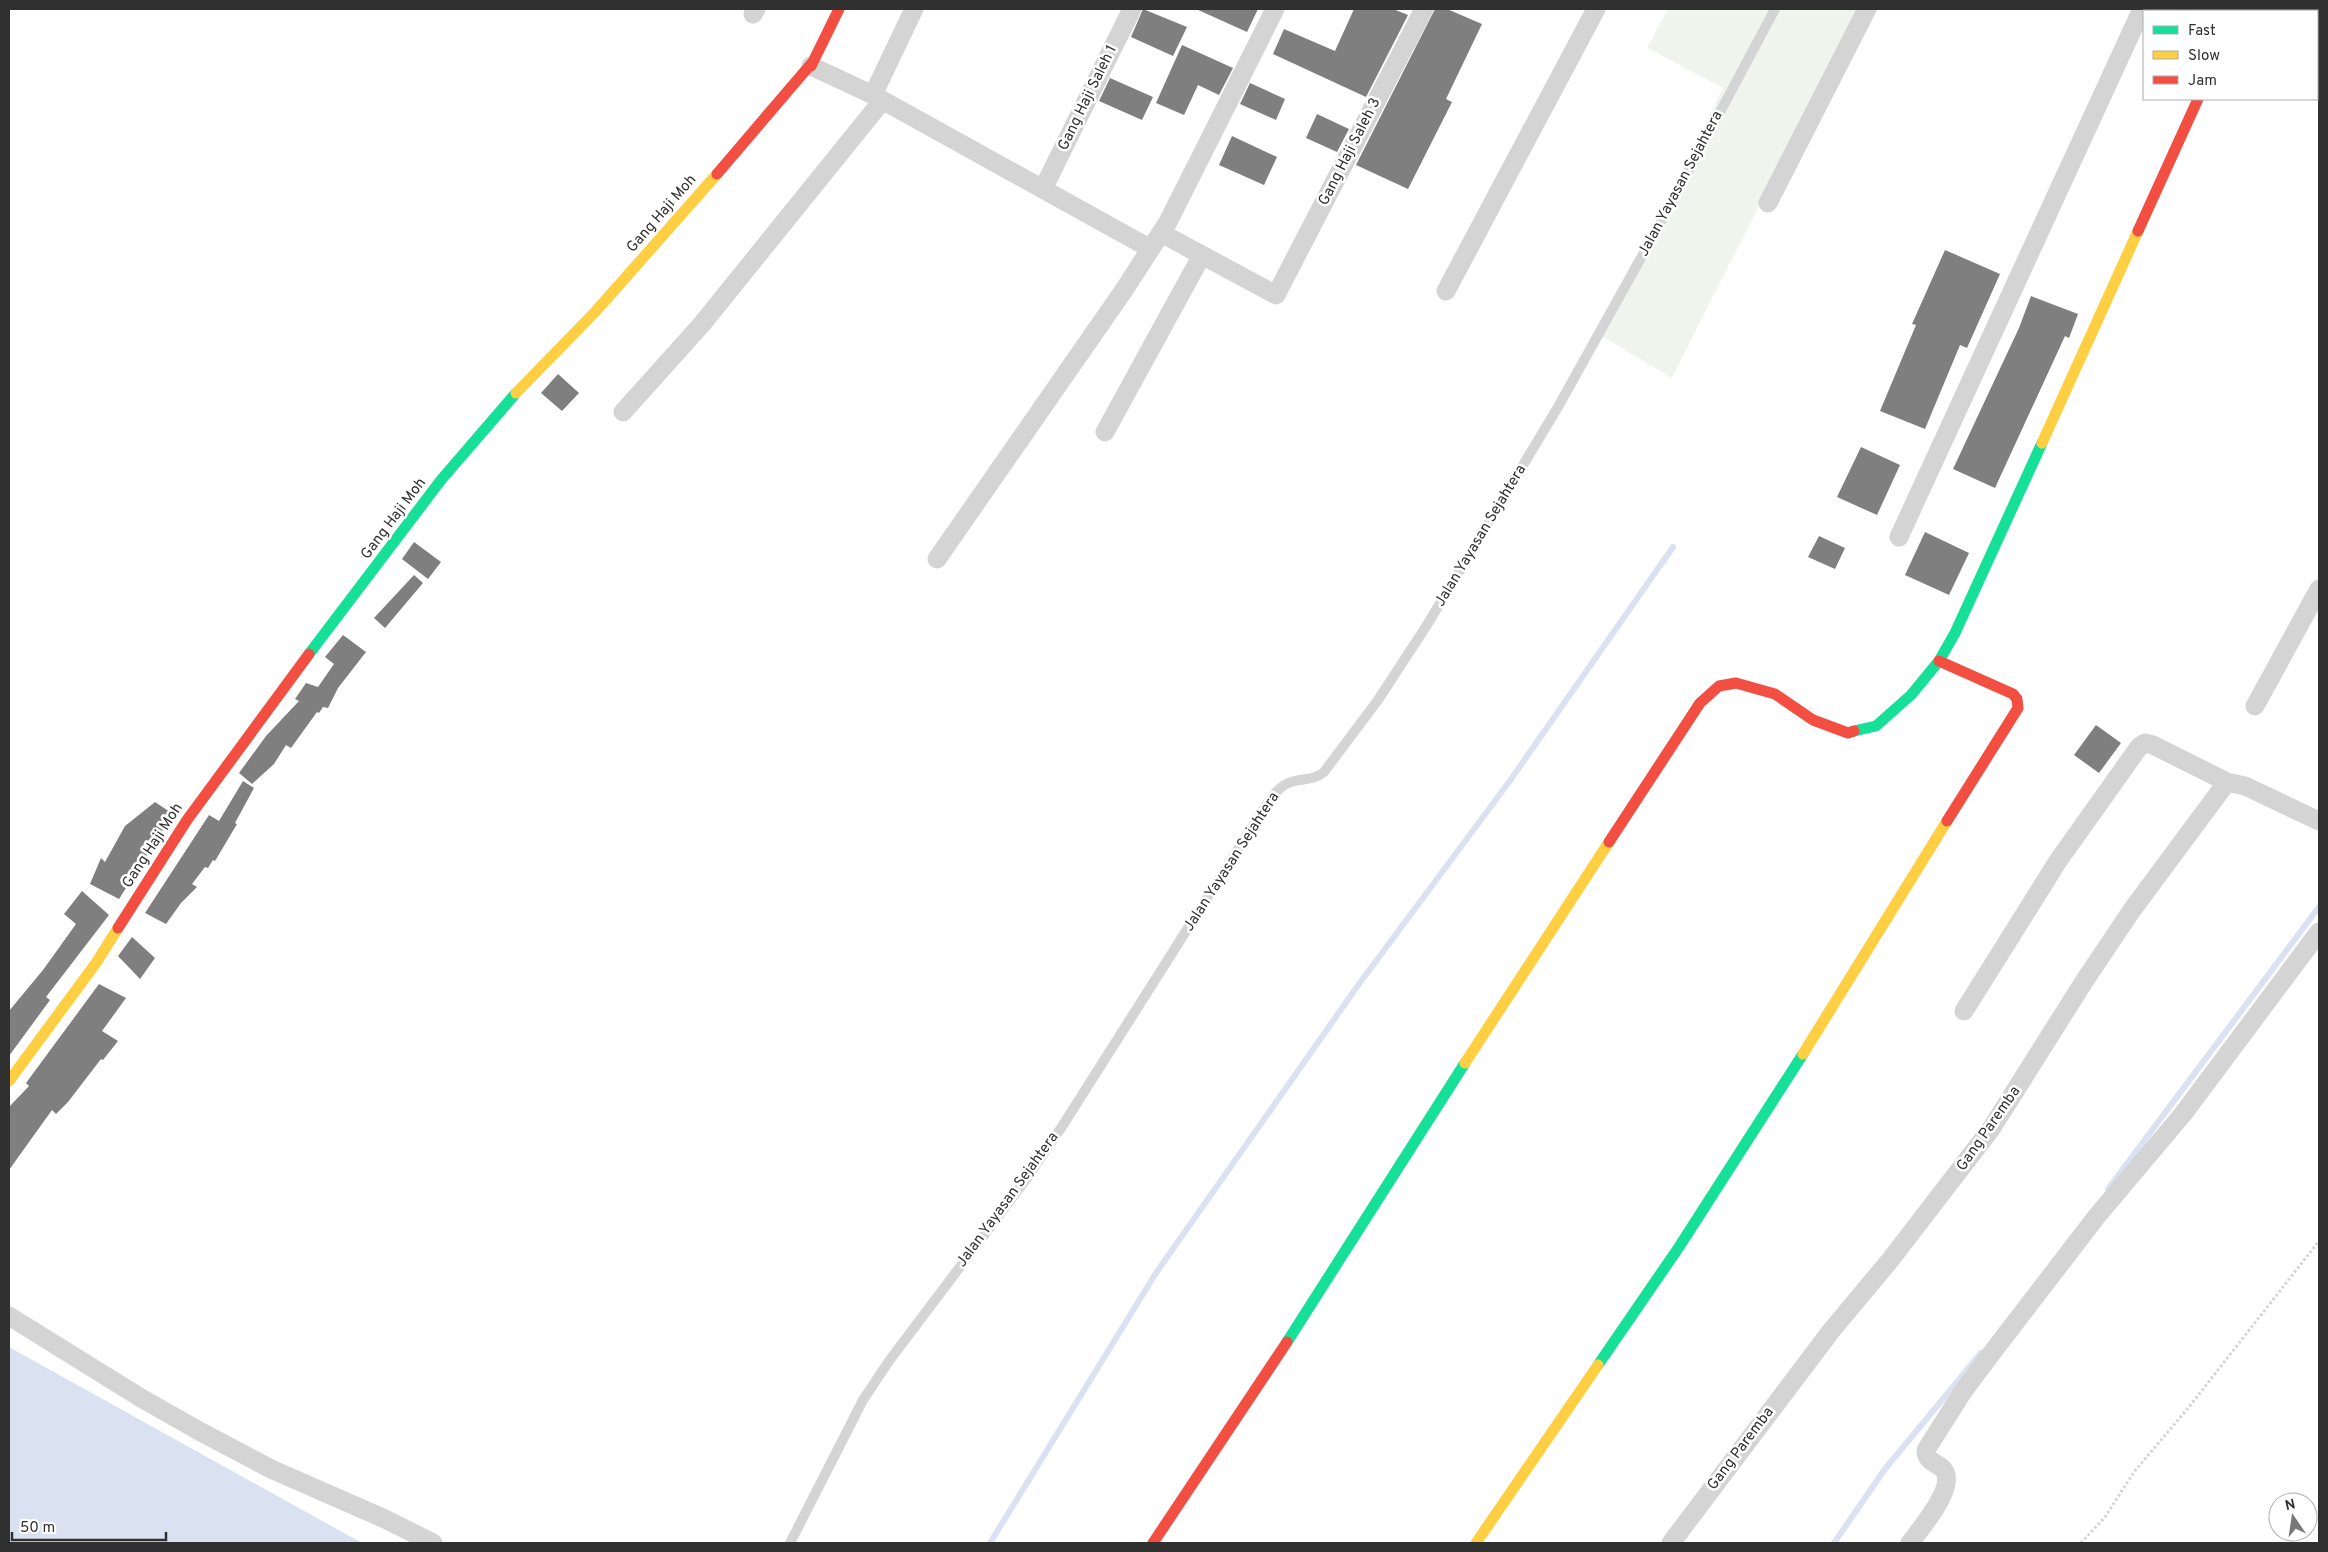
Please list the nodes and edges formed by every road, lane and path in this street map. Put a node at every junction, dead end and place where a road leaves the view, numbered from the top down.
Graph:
1 (839, 9) edge
2 (914, 9) edge
3 (1132, 9) edge
4 (1275, 9) edge
5 (1424, 9) edge
6 (1596, 9) edge
7 (1775, 9) edge
8 (1867, 9) edge
9 (2142, 9) edge
10 (811, 66) junction
11 (878, 98) junction
12 (2198, 100) edge
13 (1044, 187) junction
14 (1768, 203) dead end
15 (1156, 241) junction
16 (1202, 255) junction
17 (1446, 291) dead end
18 (623, 412) dead end
19 (1105, 432) dead end
20 (1899, 537) dead end
21 (937, 559) dead end
22 (2319, 589) edge
23 (1939, 661) junction
24 (2255, 706) dead end
25 (2227, 782) junction
26 (2319, 821) edge
27 (2319, 932) edge
28 (1964, 1011) dead end
29 (9, 1081) edge
30 (2319, 1241) edge
31 (9, 1316) edge
32 (434, 1543) edge
33 (790, 1543) edge
34 (1153, 1543) edge
35 (1476, 1543) edge
36 (1671, 1543) edge
37 (1910, 1543) edge
38 (2081, 1543) edge

1 - 10 street, Gang Haji Moh
2 - 11 street
3 - 13 street, Gang Haji Saleh 1
4 - 15 street
5 - 16 street, Gang Haji Saleh 3
6 - 17 street
7 - 33 lane, Jalan Yayasan Sejahtera
8 - 14 street
9 - 20 street
10 - 11 street
10 - 29 street, Gang Haji Moh
11 - 13 street
11 - 18 street
12 - 23 street
13 - 15 street
15 - 16 street
15 - 21 street
16 - 19 street
22 - 24 street
23 - 34 street
23 - 35 street
25 - 26 street
25 - 28 street
25 - 36 street, Gang Paremba
27 - 37 street
30 - 38 path
31 - 32 street

